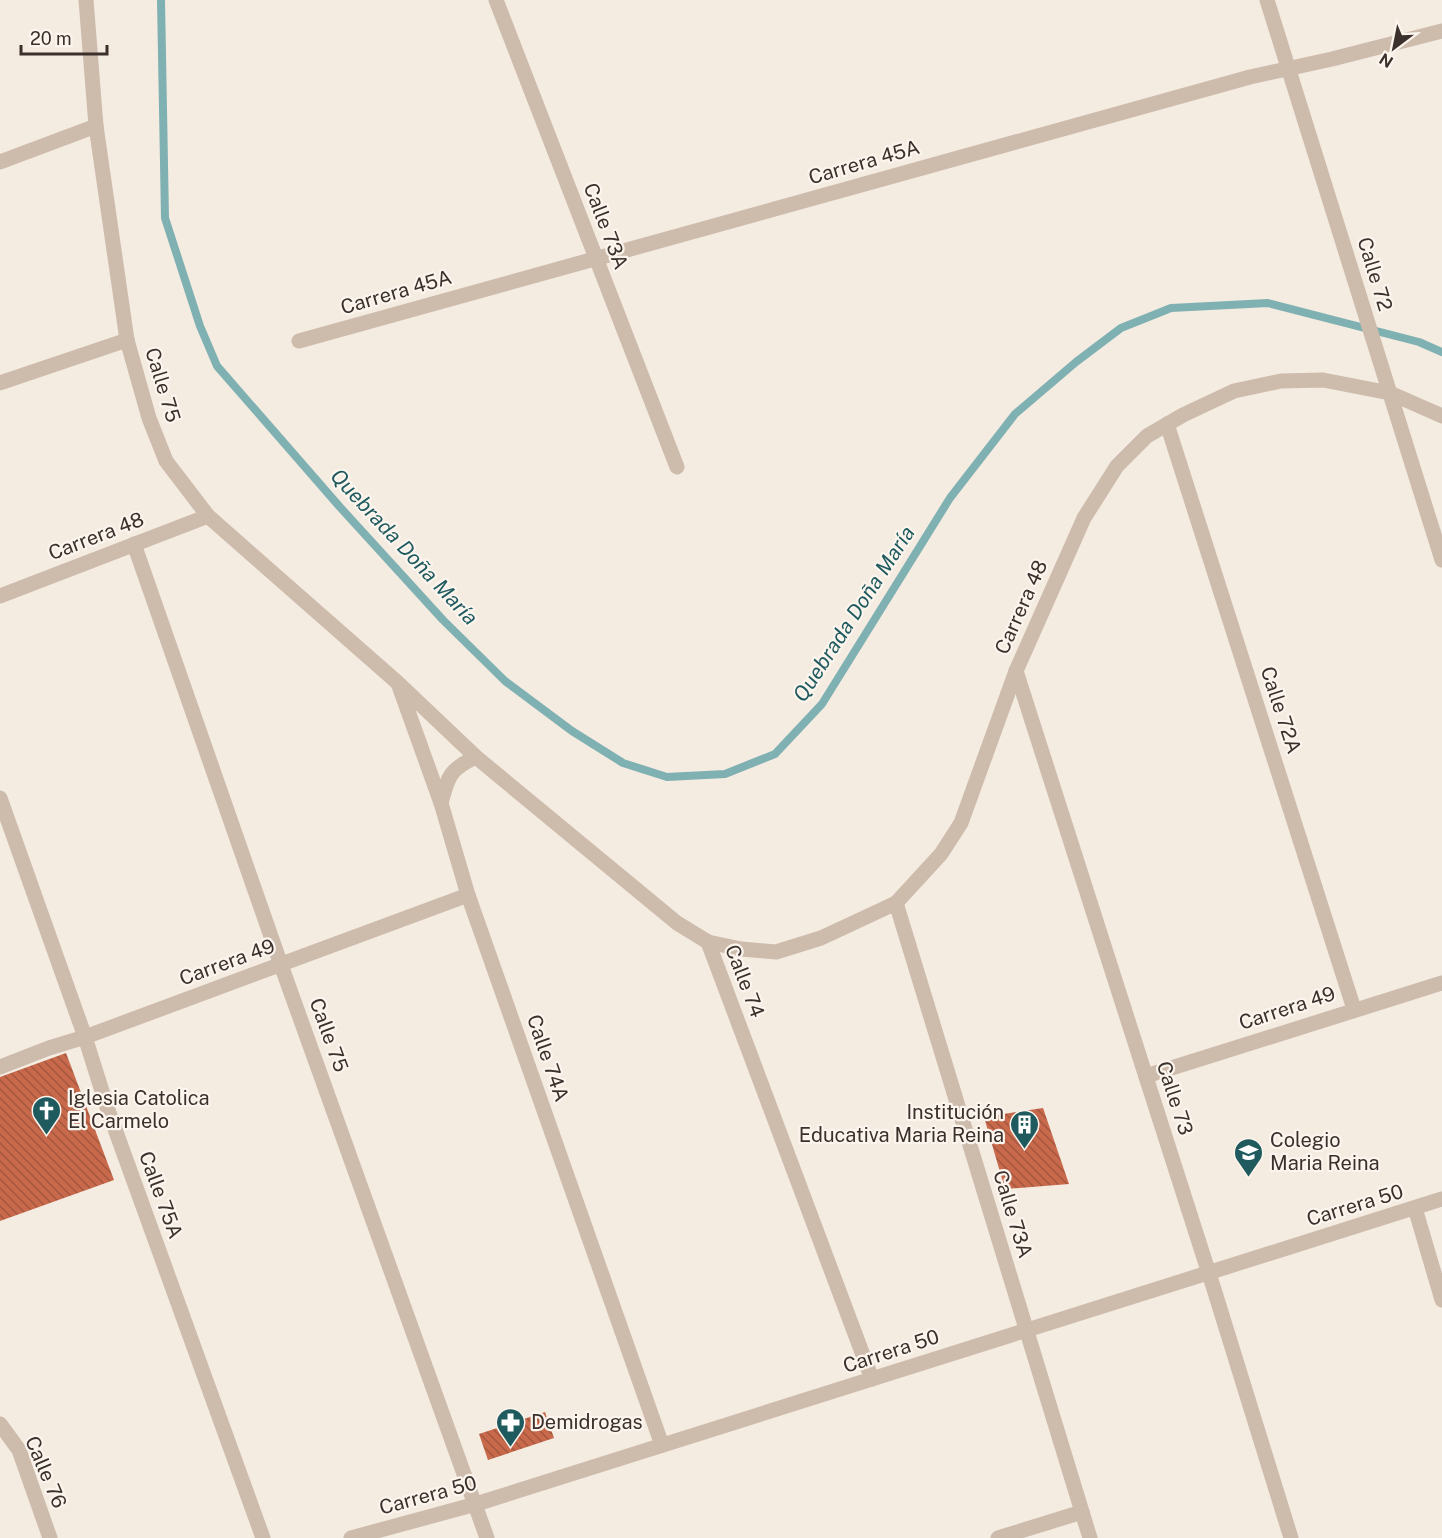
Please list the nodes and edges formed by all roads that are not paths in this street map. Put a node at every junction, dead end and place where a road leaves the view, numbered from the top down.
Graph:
1 (86, 0) edge
2 (496, 0) edge
3 (1267, 0) edge
4 (1442, 30) edge
5 (1289, 68) junction
6 (96, 126) junction
7 (0, 162) edge
8 (596, 258) junction
9 (127, 340) junction
10 (299, 341) dead end
11 (0, 383) edge
12 (1388, 386) junction
13 (1442, 416) edge
14 (1167, 424) junction
15 (677, 467) dead end
16 (208, 516) junction
17 (134, 544) junction
18 (1442, 560) edge
19 (0, 596) edge
20 (1016, 671) junction
21 (398, 683) junction
22 (476, 757) junction
23 (0, 798) edge
24 (441, 803) junction
25 (468, 895) junction
26 (896, 903) junction
27 (708, 942) junction
28 (281, 965) junction
29 (1442, 982) edge
30 (1354, 1009) junction
31 (85, 1037) junction
32 (0, 1067) edge
33 (1146, 1076) junction
34 (1442, 1199) edge
35 (1415, 1208) junction
36 (1208, 1273) junction
37 (1442, 1300) edge
38 (1026, 1330) junction
39 (872, 1379) junction
40 (0, 1424) edge
41 (662, 1445) junction
42 (476, 1504) junction
43 (1082, 1512) junction
44 (50, 1538) edge
45 (263, 1538) edge
46 (351, 1538) edge
47 (487, 1538) edge
48 (998, 1538) edge
49 (1090, 1538) edge
50 (1291, 1538) edge

1 - 6 street, Calle 75
2 - 8 street, Calle 73A
3 - 5 street, Calle 72
4 - 5 street, Carrera 45A
5 - 8 street, Carrera 45A
5 - 12 street, Calle 72
6 - 7 street
6 - 9 street, Calle 75
8 - 10 street, Carrera 45A
8 - 15 street, Calle 73A
9 - 11 street
9 - 16 street, Calle 75
12 - 13 street, Carrera 48
12 - 14 street, Carrera 48
12 - 18 street, Calle 72
14 - 20 street, Carrera 48
14 - 30 street, Calle 72A
16 - 17 street, Carrera 48
16 - 21 street, Calle 75
17 - 19 street, Carrera 48
17 - 28 street, Calle 75
20 - 26 street, Carrera 48
20 - 33 street, Calle 73
21 - 22 street, Calle 74
21 - 24 street, Calle 74A
22 - 24 street
22 - 27 street, Calle 74
23 - 31 street, Calle 75A
24 - 25 street, Calle 74A
25 - 28 street, Carrera 49
25 - 41 street, Calle 74A
26 - 27 street, Carrera 48
26 - 38 street, Calle 73A
27 - 39 street, Calle 74
28 - 31 street, Carrera 49
28 - 42 street, Calle 75
29 - 30 street, Carrera 49
30 - 33 street, Carrera 49
31 - 32 street, Carrera 49
31 - 45 street, Calle 75A
33 - 36 street, Calle 73
34 - 35 street, Carrera 50
35 - 36 street, Carrera 50
35 - 37 street
36 - 38 street, Carrera 50
36 - 50 street, Calle 73
38 - 39 street, Carrera 50
38 - 43 street, Calle 73A
39 - 41 street, Carrera 50
40 - 44 street, Calle 76
41 - 42 street, Carrera 50
42 - 46 street, Carrera 50
42 - 47 street, Calle 75
43 - 48 street
43 - 49 street, Calle 73A

